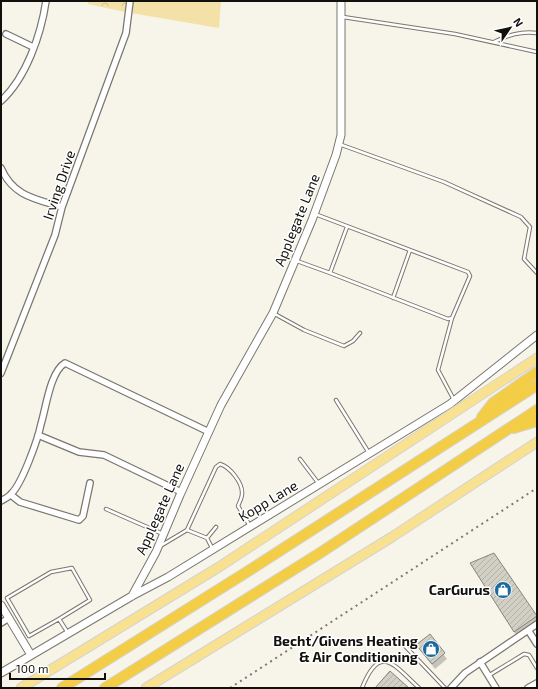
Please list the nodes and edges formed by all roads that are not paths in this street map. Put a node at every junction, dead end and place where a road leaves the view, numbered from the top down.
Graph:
1 (46, 1) edge
2 (130, 1) edge
3 (341, 1) edge
4 (341, 17) junction
5 (537, 33) edge
6 (6, 34) dead end
7 (493, 43) junction
8 (33, 47) junction
9 (537, 52) edge
10 (1, 101) edge
11 (339, 144) junction
12 (1, 168) edge
13 (62, 207) junction
14 (314, 214) junction
15 (347, 227) junction
16 (410, 250) junction
17 (295, 260) junction
18 (330, 273) junction
19 (537, 273) edge
20 (393, 298) junction
21 (273, 313) junction
22 (452, 318) junction
23 (360, 333) dead end
24 (537, 335) edge
25 (537, 358) edge
26 (537, 372) edge
27 (1, 373) edge
28 (537, 385) edge
29 (336, 400) dead end
30 (454, 401) junction
31 (537, 410) edge
32 (537, 421) edge
33 (476, 424) junction
34 (508, 430) junction
35 (209, 432) junction
36 (38, 435) junction
37 (537, 442) edge
38 (370, 454) junction
39 (300, 459) dead end
40 (90, 483) dead end
41 (319, 485) junction
42 (181, 492) junction
43 (11, 495) junction
44 (1, 501) edge
45 (106, 509) dead end
46 (216, 527) dead end
47 (250, 527) junction
48 (187, 530) junction
49 (163, 535) junction
50 (206, 538) junction
51 (158, 548) junction
52 (213, 550) junction
53 (132, 596) junction
54 (1, 605) edge
55 (9, 618) junction
56 (59, 619) junction
57 (1, 623) edge
58 (537, 624) edge
59 (528, 630) junction
60 (68, 633) junction
61 (403, 644) dead end
62 (537, 644) edge
63 (31, 655) junction
64 (480, 662) junction
65 (537, 668) edge
66 (1, 672) edge
67 (488, 676) junction
68 (537, 683) edge
69 (21, 688) edge
70 (62, 688) edge
71 (105, 688) edge
72 (146, 688) edge
73 (362, 688) edge
74 (419, 688) edge
75 (445, 688) edge
76 (451, 688) edge
77 (496, 688) edge
78 (528, 688) edge

1 - 8 street
2 - 13 street, Irving Drive
3 - 4 street, Applegate Lane
4 - 7 lane
4 - 11 street, Applegate Lane
5 - 7 lane
6 - 8 street
7 - 9 lane
8 - 10 street
11 - 14 street, Applegate Lane
11 - 19 lane
12 - 13 street
13 - 27 street, Irving Drive
14 - 15 lane
14 - 17 street, Applegate Lane
15 - 16 lane
15 - 18 lane
16 - 20 lane
16 - 22 lane
17 - 18 lane
17 - 21 street, Applegate Lane
18 - 20 lane
20 - 22 lane
21 - 23 lane
21 - 35 street, Applegate Lane
22 - 30 lane
24 - 30 street, Kopp Lane
25 - 69 main road
26 - 33 highway
28 - 33 highway
29 - 38 lane
30 - 38 street, Kopp Lane
31 - 34 highway
32 - 34 highway
33 - 70 highway
34 - 71 highway
35 - 36 street
35 - 42 street, Applegate Lane
36 - 42 street
36 - 43 street
37 - 72 main road
38 - 41 street, Kopp Lane
39 - 41 lane
40 - 43 street
41 - 47 street, Kopp Lane
42 - 49 street, Applegate Lane
43 - 44 street
45 - 49 lane
46 - 50 lane
47 - 48 lane
47 - 52 street, Kopp Lane
48 - 50 lane
48 - 51 lane
49 - 51 street, Applegate Lane
50 - 52 lane
51 - 53 street, Applegate Lane
52 - 53 street, Kopp Lane
53 - 60 street, Kopp Lane
54 - 55 street
55 - 57 street
55 - 63 street
56 - 56 lane
56 - 60 lane
58 - 59 street
59 - 62 street
59 - 64 street
60 - 63 street, Kopp Lane
61 - 75 lane
63 - 66 street, Kopp Lane
64 - 67 street
64 - 76 street
65 - 67 lane
67 - 77 street
68 - 78 street
73 - 74 lane

